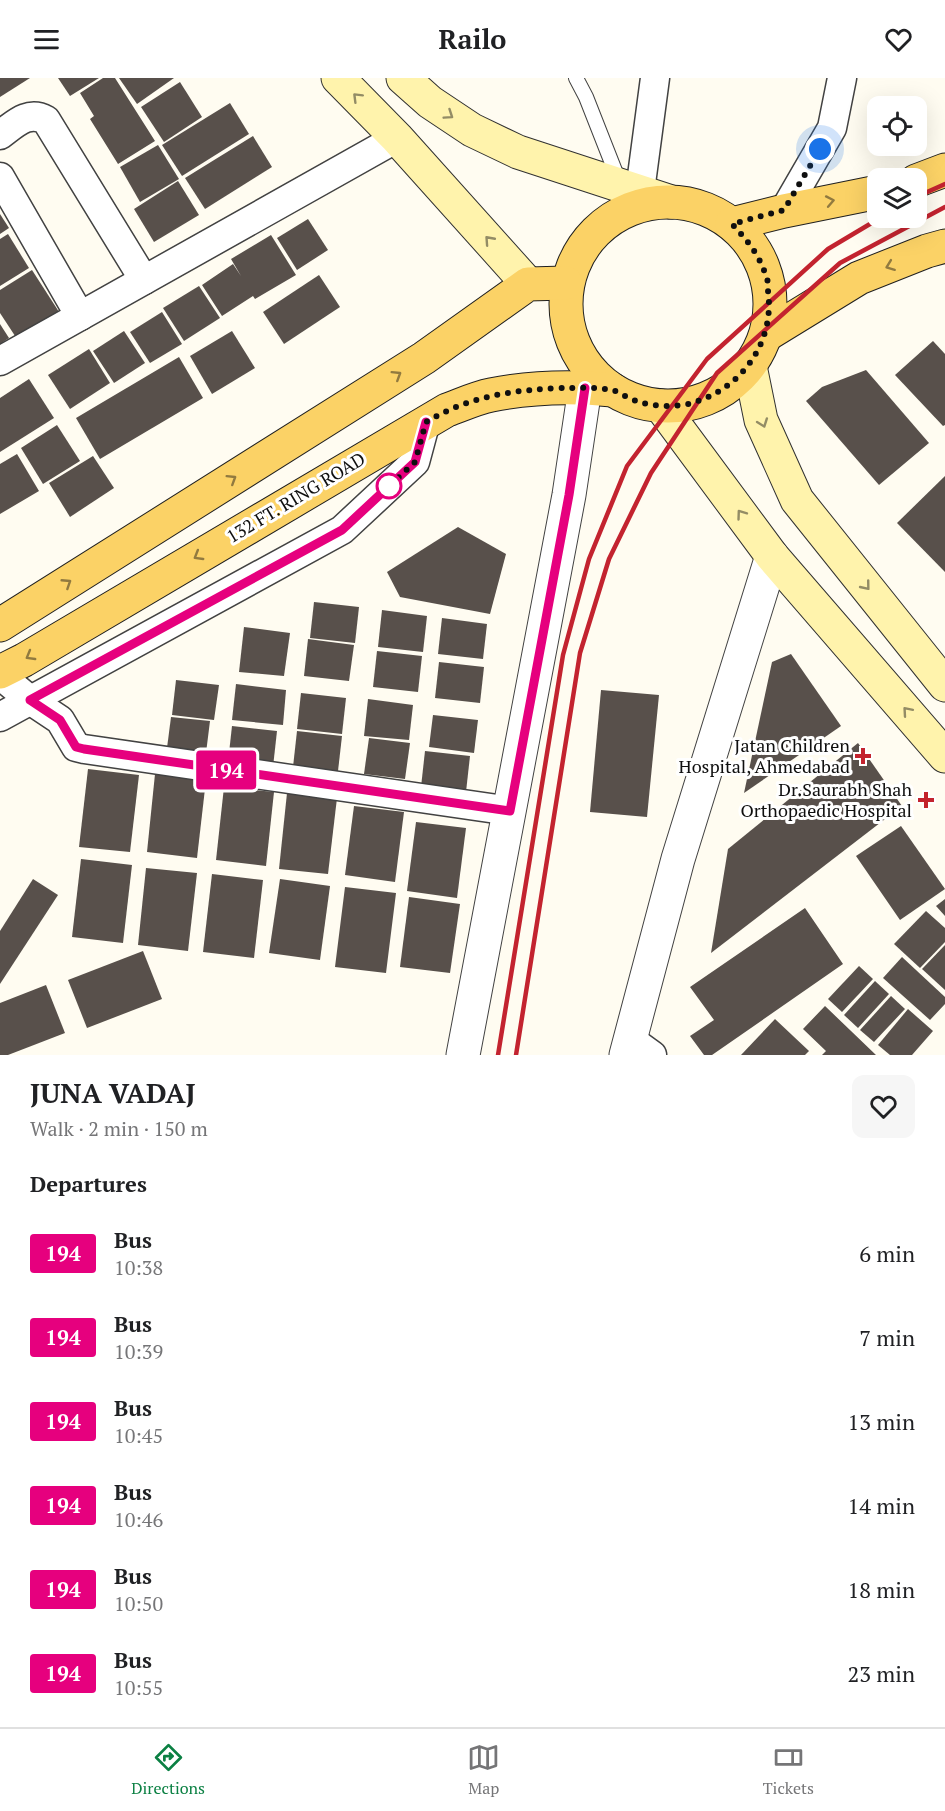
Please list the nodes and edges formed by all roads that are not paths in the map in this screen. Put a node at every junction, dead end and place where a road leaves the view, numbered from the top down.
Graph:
1 (338, 78) edge
2 (403, 78) edge
3 (576, 78) edge
4 (655, 78) edge
5 (842, 78) edge
6 (0, 135) edge
7 (397, 138) junction
8 (945, 170) edge
9 (0, 177) edge
10 (927, 177) edge
11 (945, 178) edge
12 (927, 180) edge
13 (630, 188) junction
14 (867, 194) edge
15 (671, 202) junction
16 (784, 210) junction
17 (732, 224) junction
18 (939, 246) edge
19 (144, 280) junction
20 (566, 283) junction
21 (528, 284) junction
22 (80, 316) junction
23 (766, 335) junction
24 (0, 361) edge
25 (750, 366) junction
26 (599, 389) junction
27 (661, 406) junction
28 (426, 422) junction
29 (772, 556) junction
30 (0, 625) edge
31 (0, 673) edge
32 (945, 685) edge
33 (30, 700) junction
34 (0, 717) edge
35 (945, 756) edge
36 (510, 811) junction
37 (636, 1050) edge
38 (464, 1055) edge

7 -> 1 main road
2 -> 13 main road
3 - 13 lane
4 - 13 street
5 - 16 street
6 - 19 street
7 - 19 street
21 -> 7 main road
8 - 10 main road
9 - 22 street
11 - 12 lane
13 - 15 main road
16 -> 14 main road
15 - 17 main road
15 - 20 main road
16 - 17 main road
17 - 23 main road
18 -> 23 main road
19 - 22 street
20 - 21 main road
20 - 26 main road
30 -> 21 main road
22 - 24 street
23 - 25 main road
25 - 27 main road
25 -> 32 main road
26 - 27 main road
26 - 28 main road, 132 FT. RING ROAD
26 - 36 street
29 -> 27 main road
28 -> 31 main road, 132 FT. RING ROAD
28 - 33 street
35 -> 29 main road
29 - 37 street
31 - 33 street
33 - 34 street
33 - 36 street
36 - 38 street

